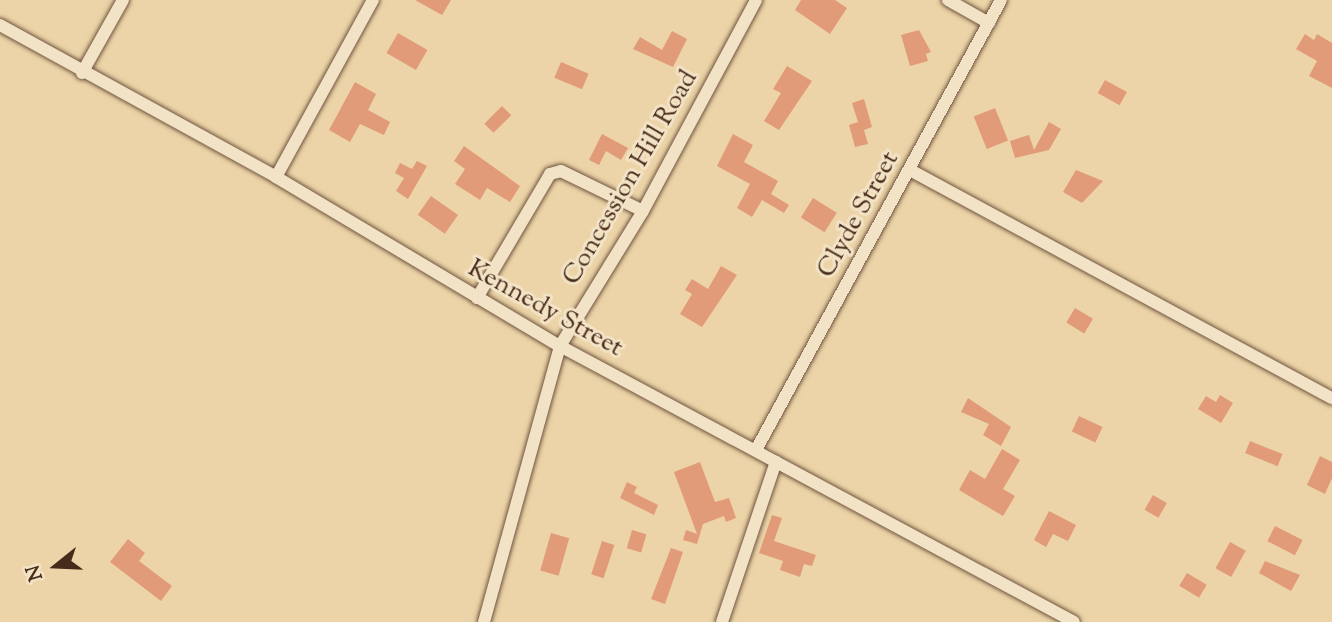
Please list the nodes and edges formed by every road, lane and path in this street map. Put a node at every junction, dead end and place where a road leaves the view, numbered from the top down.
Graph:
1 (123, 0) edge
2 (373, 0) edge
3 (756, 0) edge
4 (948, 0) edge
5 (1001, 0) edge
6 (989, 23) junction
7 (0, 25) edge
8 (82, 73) junction
9 (910, 170) junction
10 (276, 177) junction
11 (643, 211) junction
12 (477, 298) junction
13 (560, 346) junction
14 (1332, 397) edge
15 (756, 450) junction
16 (776, 462) junction
17 (484, 622) edge
18 (722, 622) edge
19 (1074, 622) edge

1 - 8 street
2 - 10 street
3 - 11 street, Concession Hill Road
4 - 6 street
5 - 6 street, Clyde Street
6 - 9 street, Clyde Street
7 - 8 street, Kennedy Street
8 - 10 street, Kennedy Street
9 - 14 street
9 - 15 street, Clyde Street
10 - 12 street, Kennedy Street
11 - 12 street
11 - 13 street, Concession Hill Road
12 - 13 street, Kennedy Street
13 - 15 street, Kennedy Street
13 - 17 street, Concession Hill Road
15 - 16 street, Kennedy Street
16 - 18 street
16 - 19 street, Kennedy Street

